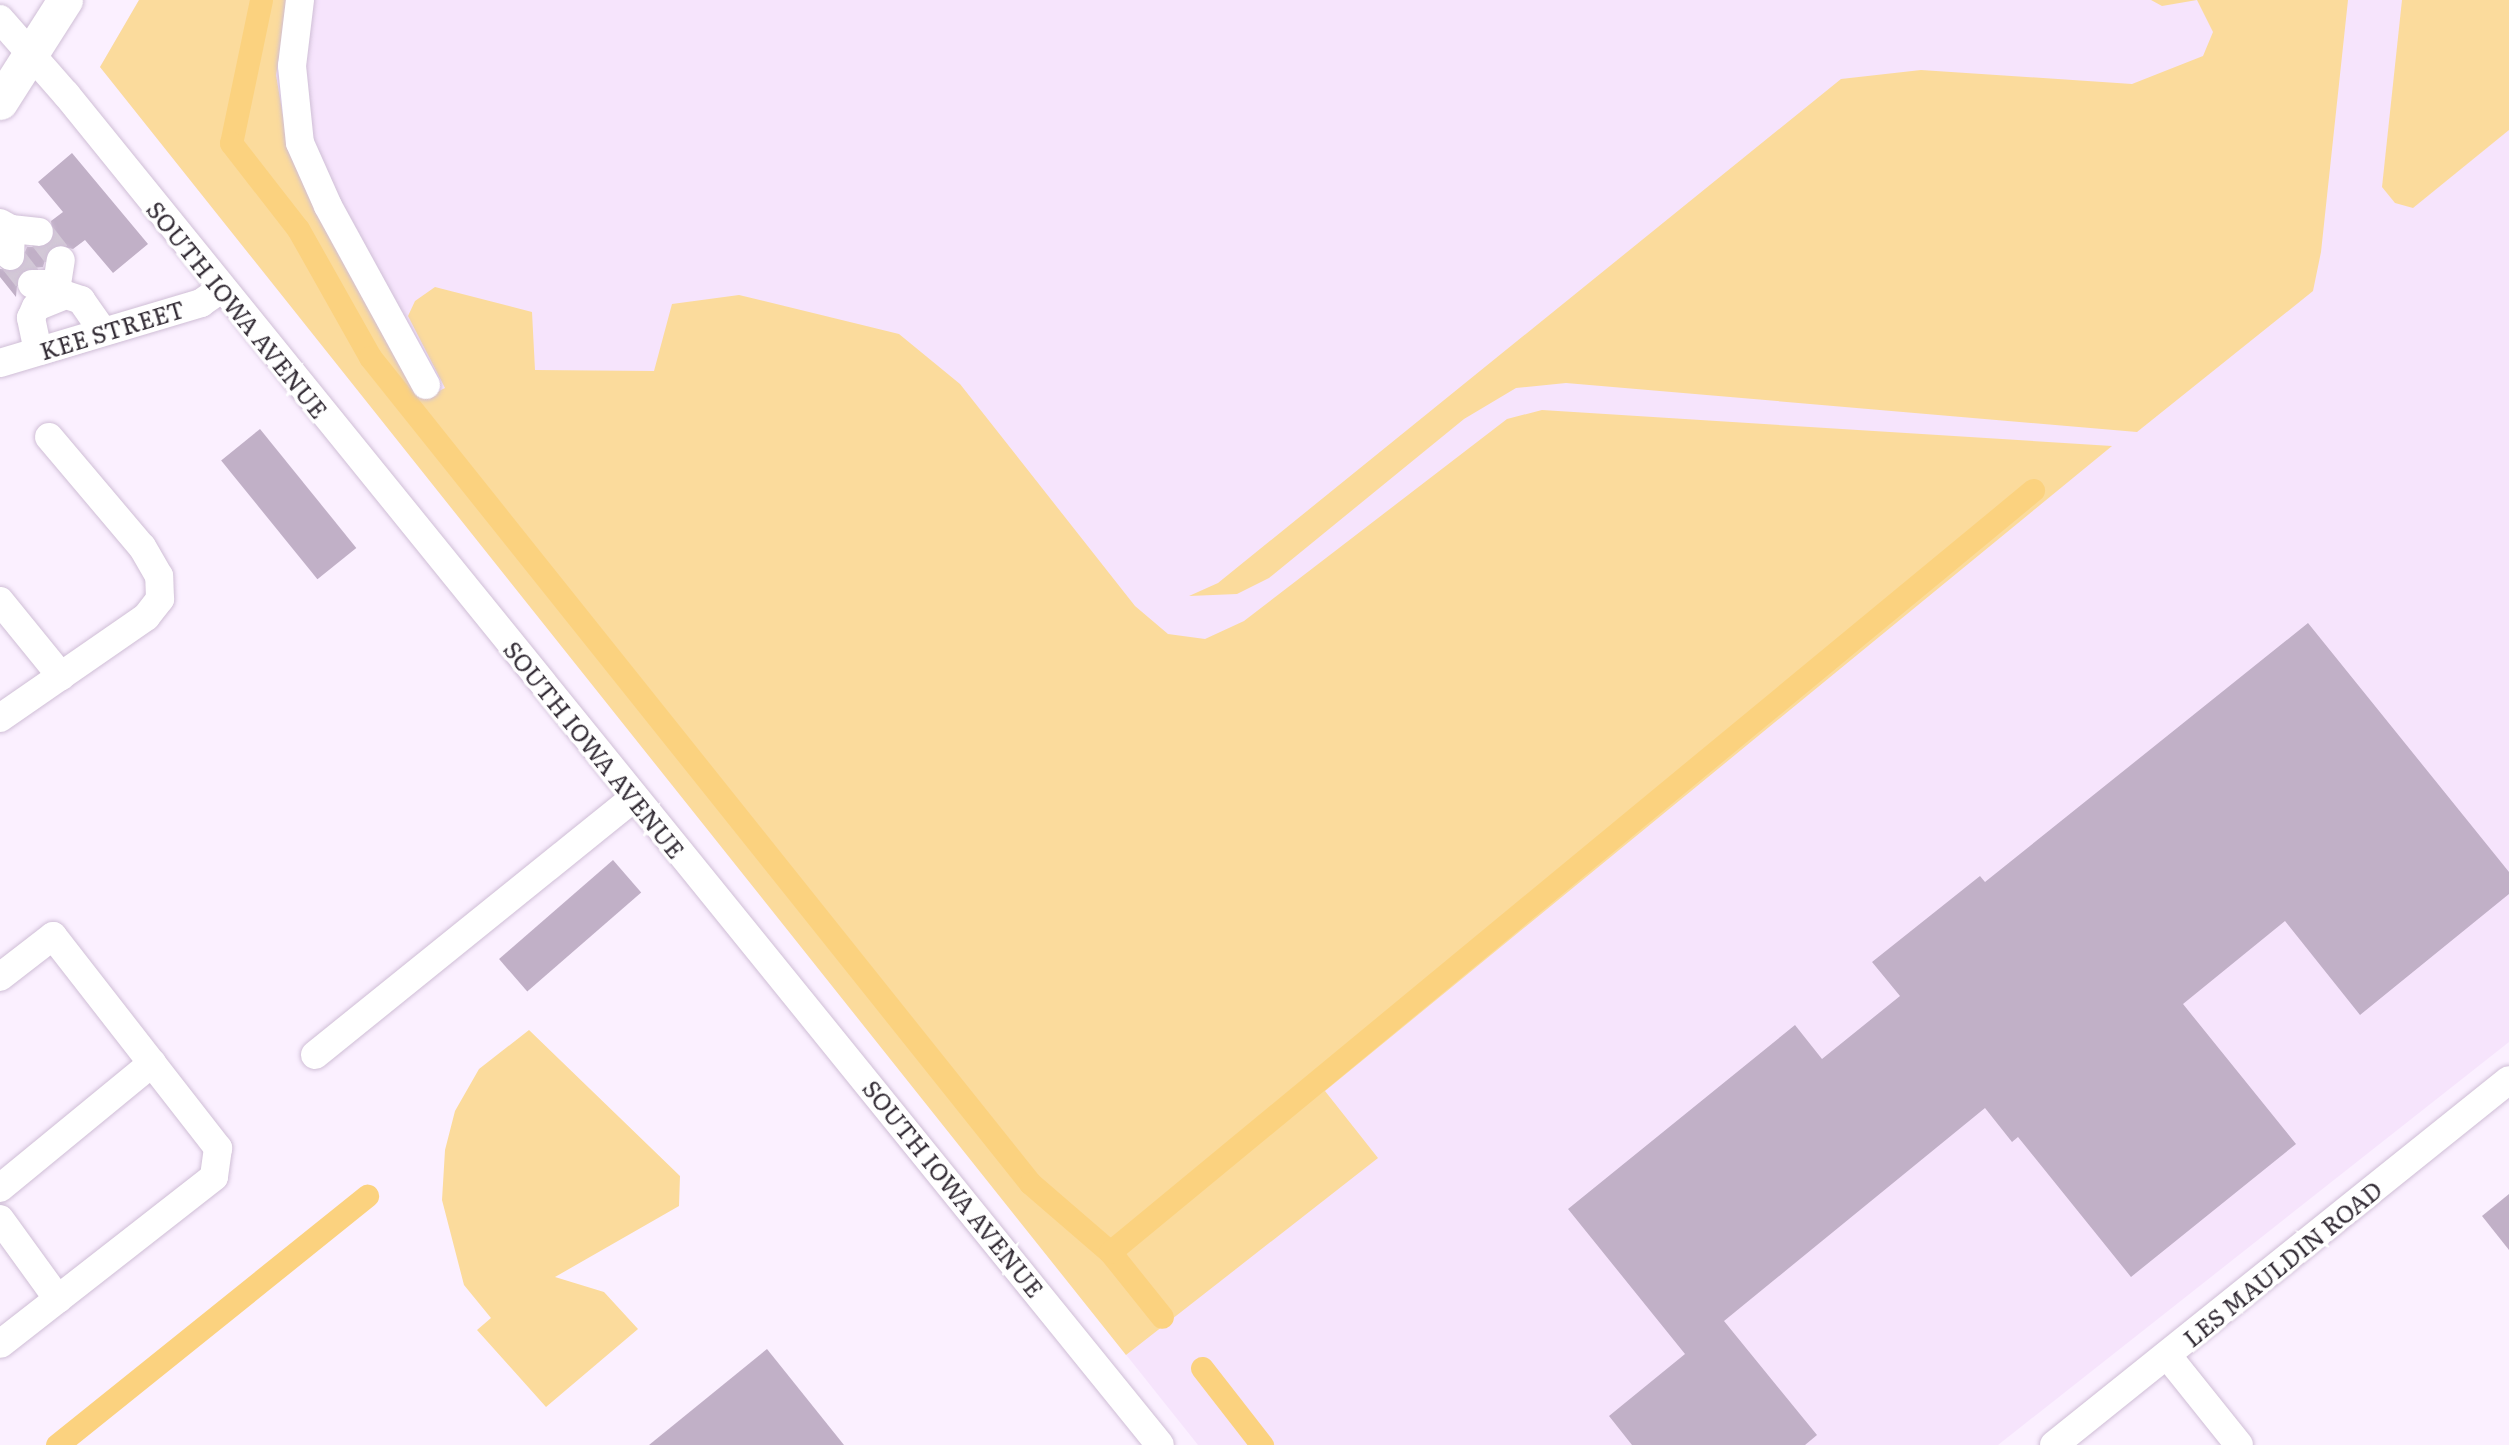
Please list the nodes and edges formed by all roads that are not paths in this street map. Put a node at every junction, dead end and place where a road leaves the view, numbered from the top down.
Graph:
1 (65, 0) edge
2 (300, 0) edge
3 (0, 19) edge
4 (29, 54) junction
5 (0, 102) edge
6 (39, 232) dead end
7 (7, 236) edge
8 (221, 289) junction
9 (103, 331) junction
10 (38, 351) junction
11 (0, 363) edge
12 (426, 384) dead end
13 (49, 438) dead end
14 (0, 601) edge
15 (61, 676) junction
16 (0, 719) edge
17 (634, 798) junction
18 (0, 977) edge
19 (315, 1055) dead end
20 (152, 1063) junction
21 (2509, 1080) edge
22 (0, 1188) edge
23 (0, 1220) edge
24 (58, 1298) junction
25 (0, 1344) edge
26 (2167, 1355) junction
27 (1160, 1445) edge
28 (2054, 1445) edge
29 (2239, 1445) edge

1 - 4 main road
2 - 12 street
3 - 4 street, SOUTH IOWA AVENUE
4 - 5 main road
4 - 8 street, SOUTH IOWA AVENUE
6 - 7 street
8 - 9 street, KEE STREET
8 - 17 street, SOUTH IOWA AVENUE
9 - 10 street, KEE STREET
9 - 10 street
10 - 11 street, KEE STREET
13 - 15 street
14 - 15 street
15 - 16 street
17 - 19 street
17 - 27 street, SOUTH IOWA AVENUE
18 - 20 street
20 - 22 street
20 - 24 street
21 - 26 street, LES MAULDIN ROAD
23 - 24 street
24 - 25 street
26 - 28 street, LES MAULDIN ROAD
26 - 29 street

